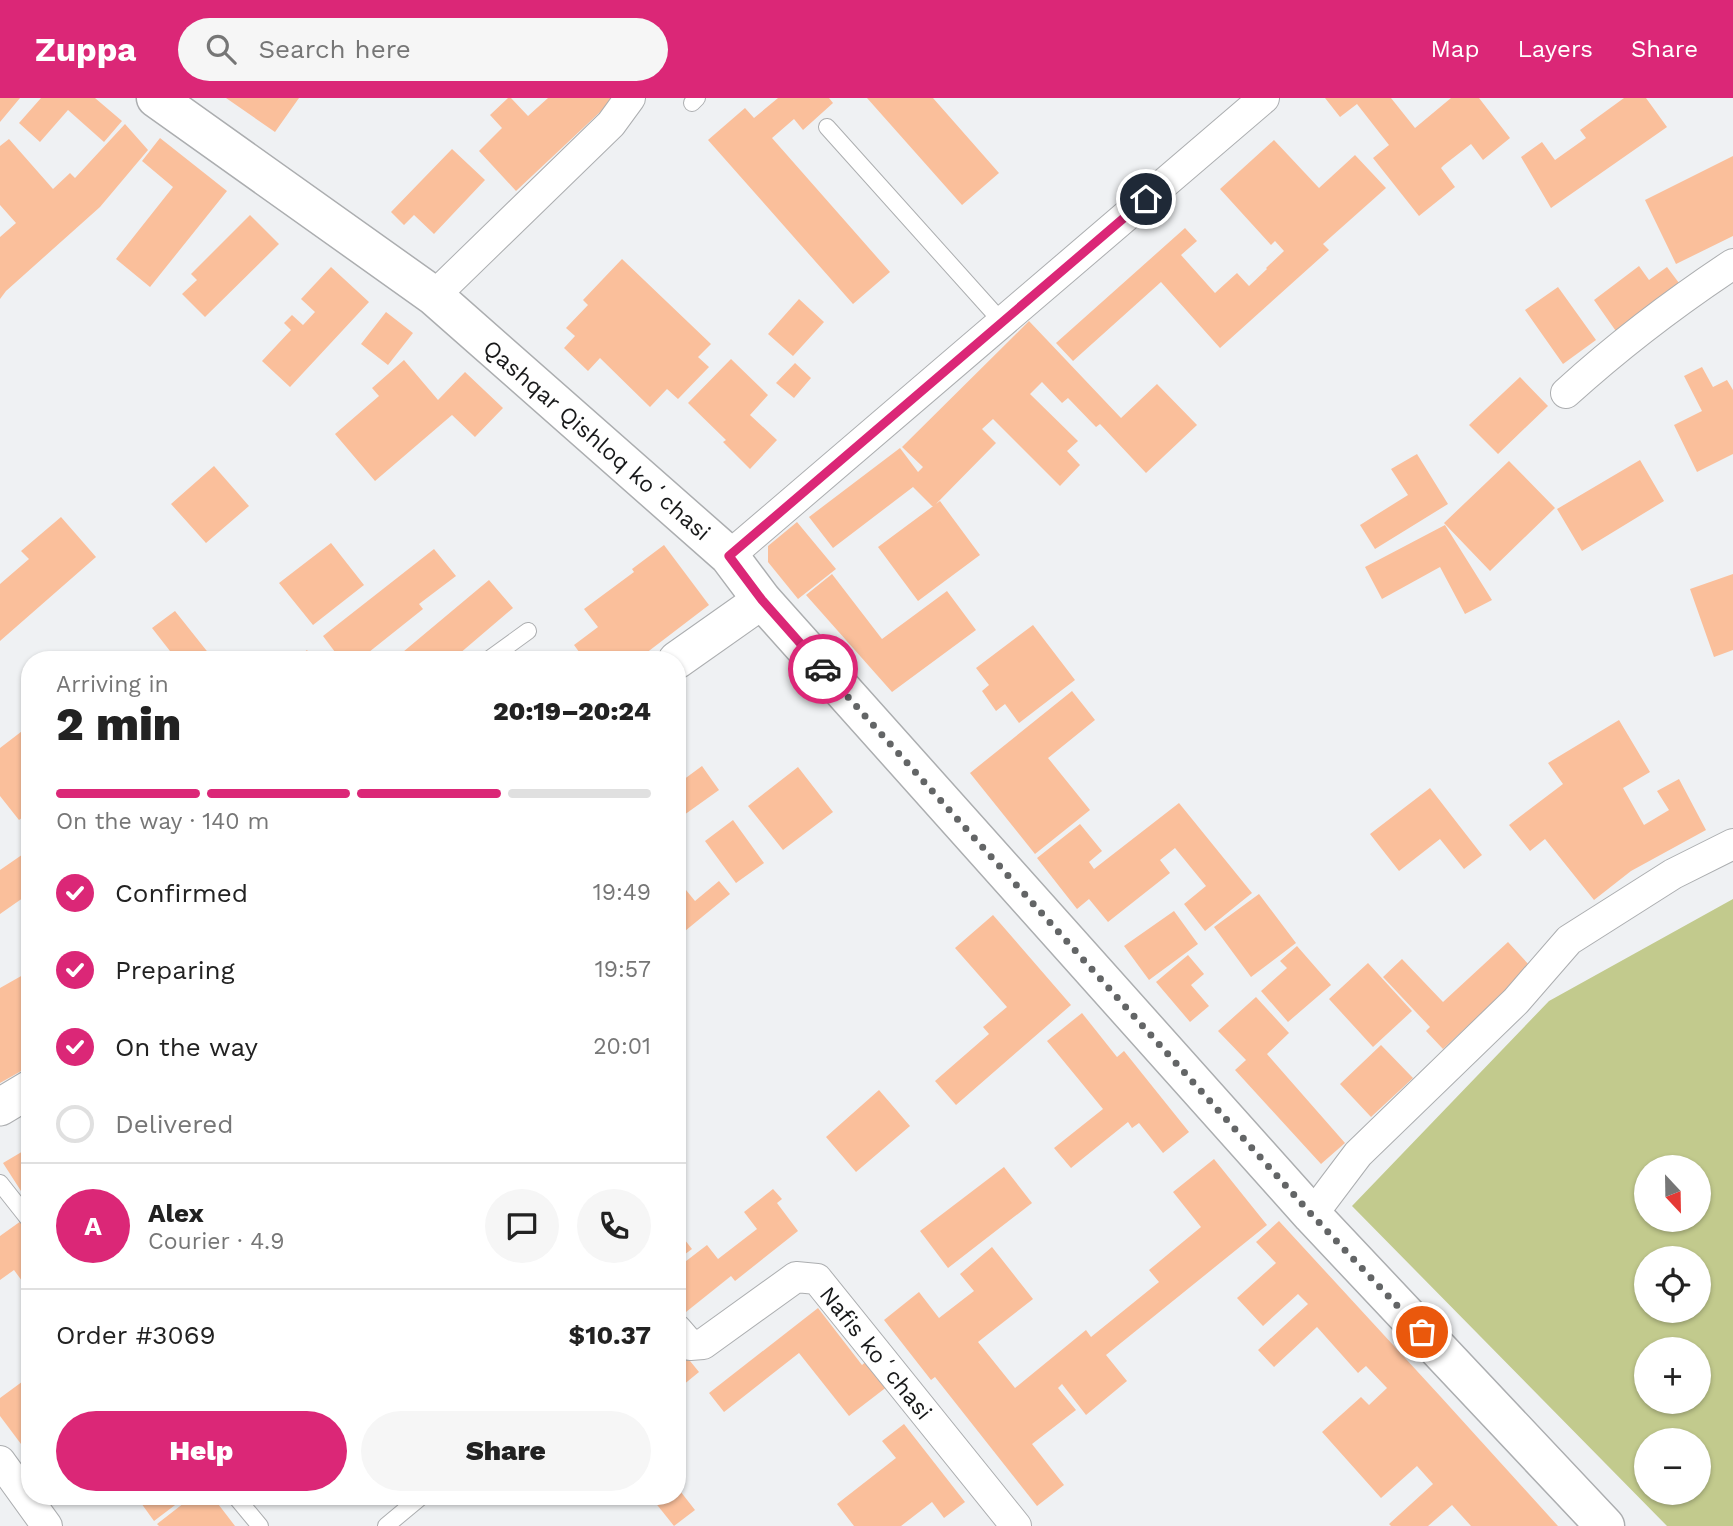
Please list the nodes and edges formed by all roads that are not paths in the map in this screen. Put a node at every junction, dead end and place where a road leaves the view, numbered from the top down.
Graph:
1 (156, 98) edge
2 (631, 98) edge
3 (1250, 102) edge
4 (827, 127) dead end
5 (1733, 264) edge
6 (434, 296) junction
7 (1002, 322) junction
8 (1566, 393) dead end
9 (729, 556) junction
10 (762, 600) junction
11 (528, 631) dead end
12 (500, 651) edge
13 (686, 654) edge
14 (1733, 845) edge
15 (21, 1094) edge
16 (0, 1107) edge
17 (0, 1183) edge
18 (21, 1210) edge
19 (1312, 1215) junction
20 (686, 1340) edge
21 (0, 1461) edge
22 (21, 1490) edge
23 (32, 1505) edge
24 (242, 1505) edge
25 (411, 1505) edge
26 (47, 1526) edge
27 (260, 1526) edge
28 (386, 1526) edge
29 (1016, 1526) edge
30 (1605, 1526) edge

1 - 6 main road, Qashqar Qishloq koʻchasi
2 - 6 street
3 - 7 street
4 - 7 lane
5 - 8 street
6 - 9 main road, Qashqar Qishloq koʻchasi
7 - 9 street
9 - 10 main road, Qashqar Qishloq koʻchasi
10 - 13 street
10 - 19 main road, Qashqar Qishloq koʻchasi
11 - 12 lane
14 - 19 street
15 - 16 street
17 - 18 lane
19 - 30 main road, Qashqar Qishloq koʻchasi
20 - 29 street, Nafis koʻchasi
21 - 22 street
23 - 26 street
24 - 27 lane
25 - 28 lane

